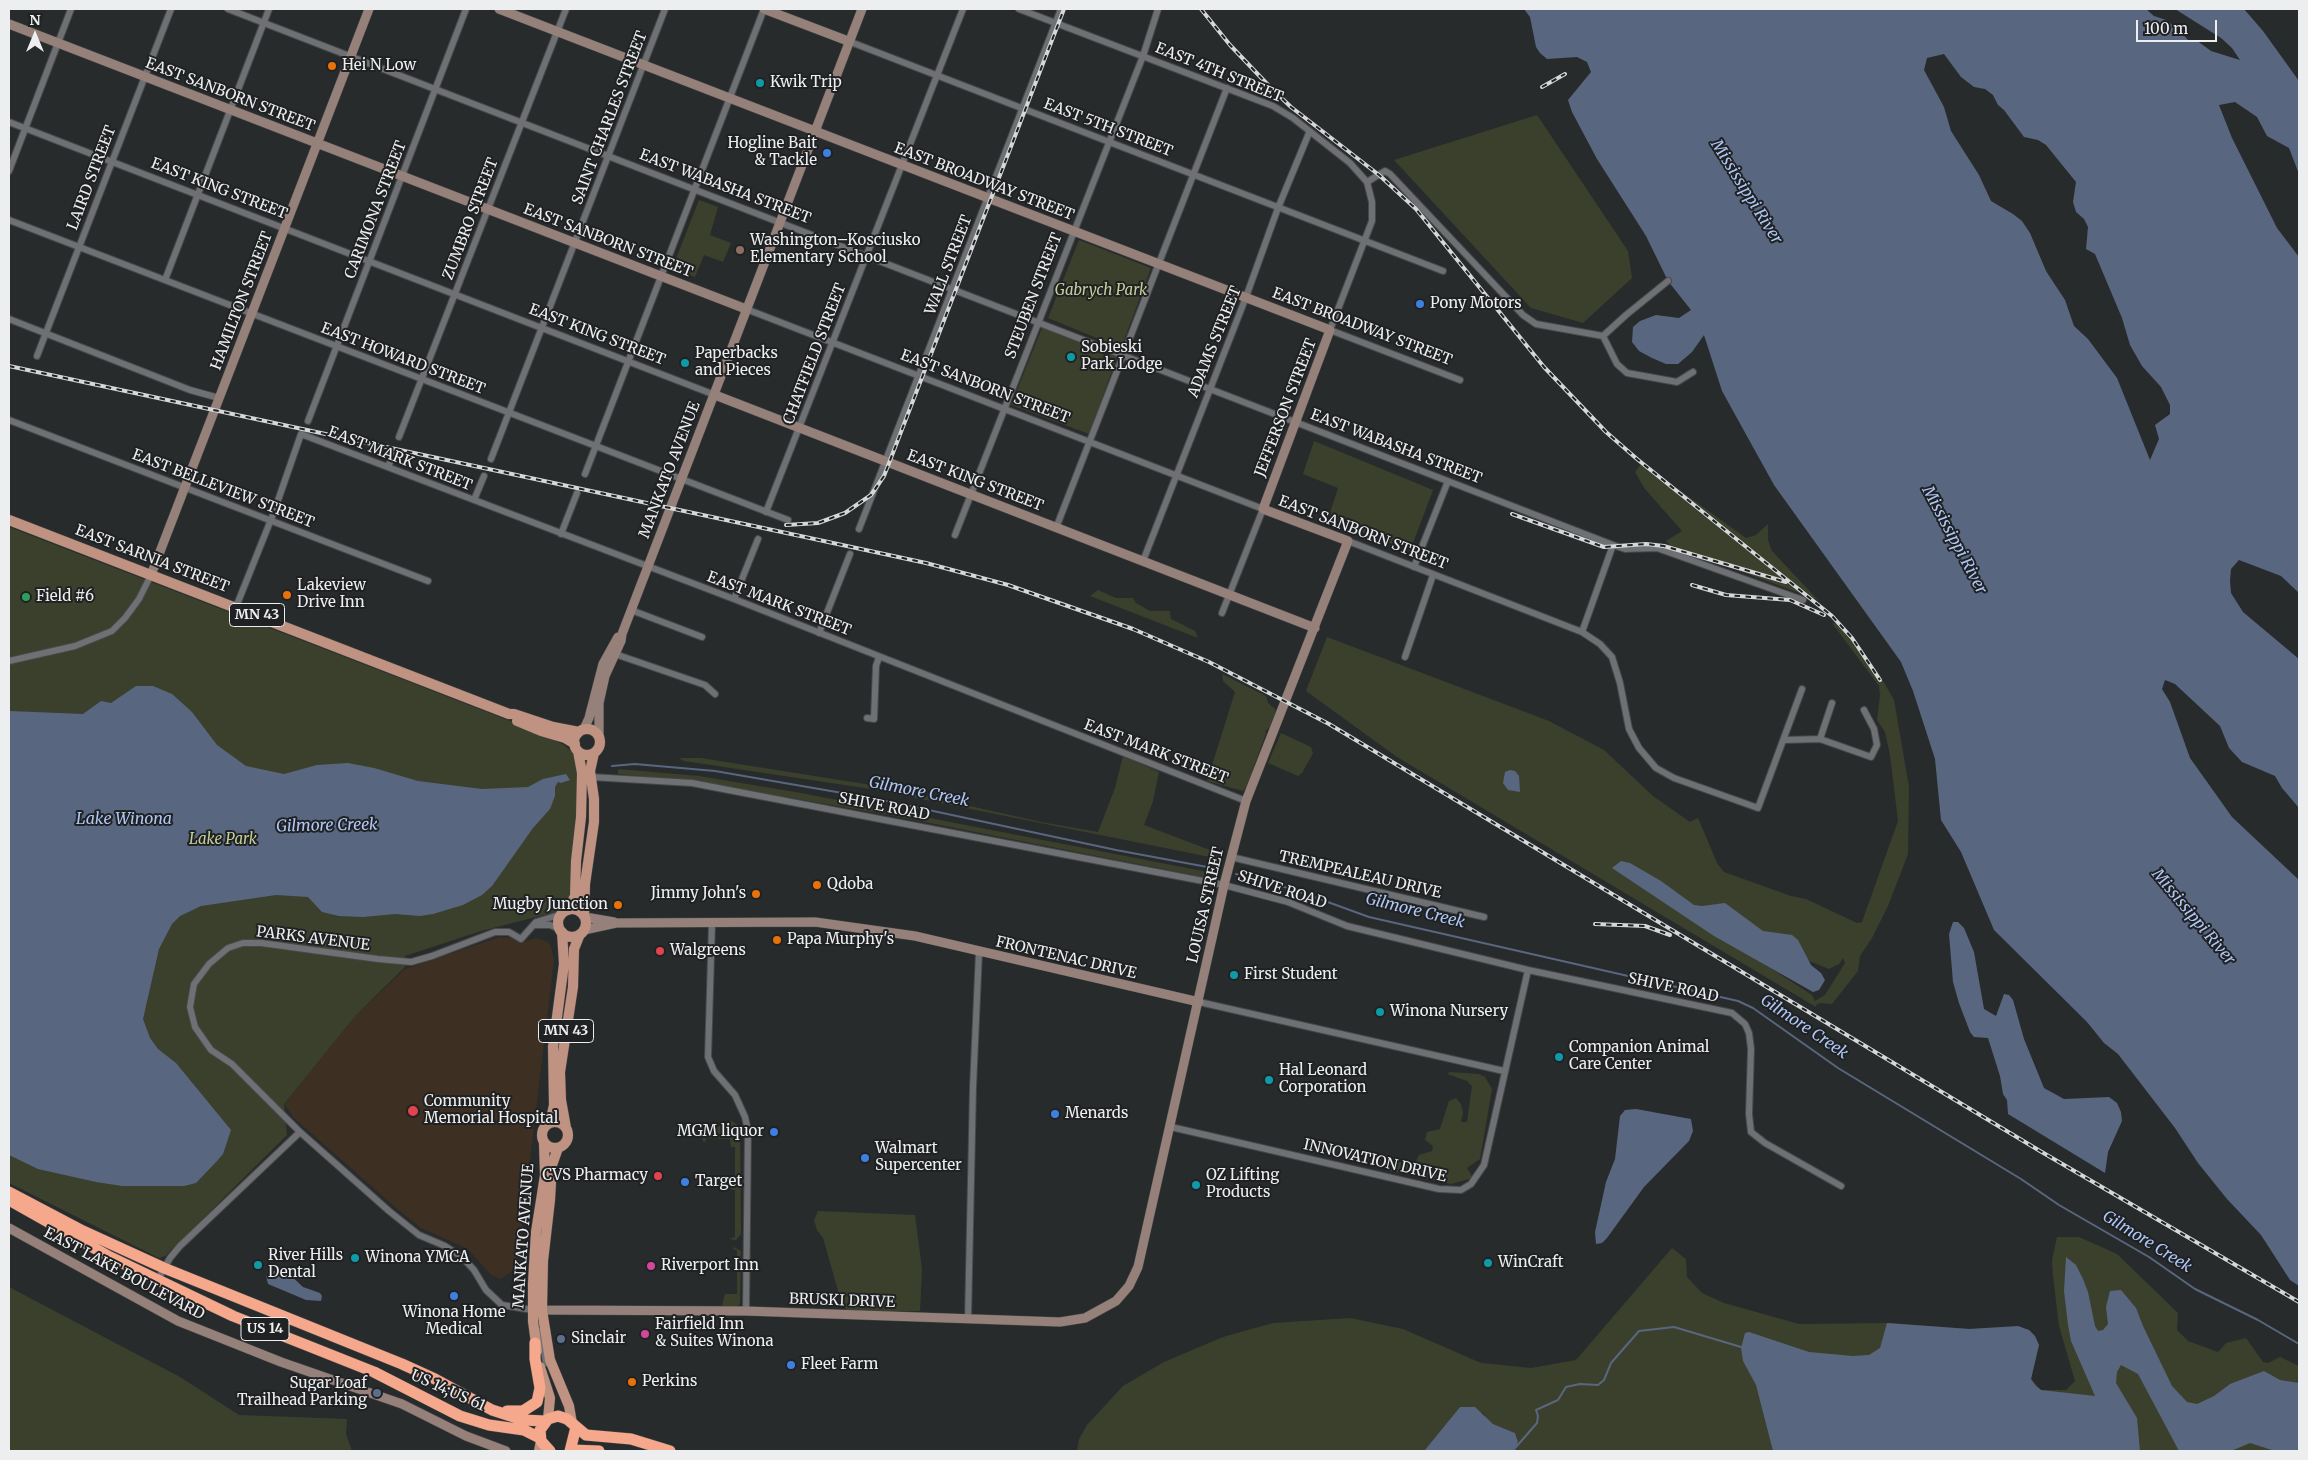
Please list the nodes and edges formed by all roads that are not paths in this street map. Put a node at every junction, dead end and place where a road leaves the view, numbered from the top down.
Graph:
1 (72, 9) edge
2 (171, 9) edge
3 (228, 9) edge
4 (269, 9) edge
5 (369, 9) edge
6 (466, 9) edge
7 (499, 9) edge
8 (566, 9) edge
9 (665, 9) edge
10 (764, 9) edge
11 (862, 9) edge
12 (962, 9) edge
13 (1019, 9) edge
14 (1061, 9) edge
15 (1158, 9) edge
16 (1056, 22) junction
17 (264, 23) junction
18 (9, 24) edge
19 (557, 31) junction
20 (848, 41) junction
21 (58, 43) junction
22 (1143, 56) junction
23 (350, 57) junction
24 (643, 64) junction
25 (145, 77) junction
26 (936, 77) junction
27 (1227, 88) junction
28 (436, 89) junction
29 (729, 98) junction
30 (231, 109) junction
31 (1022, 110) junction
32 (9, 122) edge
33 (522, 122) junction
34 (26, 128) junction
35 (814, 131) junction
36 (1309, 133) junction
37 (1108, 142) junction
38 (317, 144) junction
39 (609, 156) junction
40 (112, 162) junction
41 (902, 164) junction
42 (9, 172) edge
43 (402, 176) junction
44 (1194, 176) junction
45 (1367, 182) junction
46 (694, 188) junction
47 (198, 195) junction
48 (988, 198) junction
49 (1278, 208) junction
50 (488, 210) junction
51 (9, 220) edge
52 (780, 222) junction
53 (284, 228) junction
54 (1073, 230) junction
55 (1366, 241) junction
56 (576, 243) junction
57 (79, 247) junction
58 (867, 255) junction
59 (369, 262) junction
60 (1159, 264) junction
61 (1443, 270) dead end
62 (660, 276) junction
63 (165, 280) junction
64 (1668, 281) dead end
65 (953, 289) junction
66 (455, 295) junction
67 (1246, 297) junction
68 (746, 310) junction
69 (252, 314) junction
70 (9, 319) edge
71 (1039, 322) junction
72 (542, 328) junction
73 (1330, 330) junction
74 (46, 333) junction
75 (1603, 336) junction
76 (831, 343) junction
77 (336, 346) junction
78 (1125, 355) junction
79 (37, 356) dead end
80 (628, 362) junction
81 (1693, 372) dead end
82 (919, 377) junction
83 (423, 380) junction
84 (1460, 380) dead end
85 (1210, 388) junction
86 (715, 395) junction
87 (219, 398) junction
88 (1004, 408) junction
89 (510, 413) junction
90 (9, 420) edge
91 (308, 421) dead end
92 (1296, 422) junction
93 (799, 428) junction
94 (399, 437) dead end
95 (1091, 442) junction
96 (595, 446) junction
97 (393, 455) dead end
98 (491, 458) dead end
99 (885, 461) junction
100 (388, 467) junction
101 (585, 474) dead end
102 (1177, 475) junction
103 (484, 476) dead end
104 (681, 479) junction
105 (1448, 481) junction
106 (184, 488) junction
107 (577, 493) dead end
108 (972, 495) junction
109 (474, 500) junction
110 (1263, 509) junction
111 (766, 512) junction
112 (9, 520) edge
113 (788, 520) dead end
114 (270, 521) junction
115 (1056, 528) junction
116 (859, 529) dead end
117 (561, 534) junction
118 (955, 536) dead end
119 (758, 539) dead end
120 (1348, 542) junction
121 (1614, 545) junction
122 (850, 554) dead end
123 (1143, 561) junction
124 (648, 567) junction
125 (1414, 567) junction
126 (151, 575) junction
127 (1434, 575) junction
128 (428, 581) dead end
129 (1228, 594) junction
130 (734, 599) junction
131 (1803, 600) dead end
132 (236, 607) junction
133 (631, 610) junction
134 (1222, 613) dead end
135 (1315, 628) junction
136 (1582, 632) junction
137 (819, 633) junction
138 (622, 634) junction
139 (702, 637) dead end
140 (615, 654) junction
141 (879, 656) junction
142 (1405, 657) dead end
143 (9, 661) edge
144 (1802, 689) dead end
145 (715, 694) dead end
146 (1832, 703) dead end
147 (1864, 710) dead end
148 (509, 714) junction
149 (868, 718) dead end
150 (582, 730) junction
151 (599, 736) junction
152 (1820, 739) junction
153 (1784, 740) junction
154 (576, 748) junction
155 (594, 753) junction
156 (590, 777) junction
157 (1246, 801) junction
158 (1231, 857) junction
159 (1224, 885) junction
160 (565, 912) junction
161 (584, 916) junction
162 (1484, 917) dead end
163 (616, 923) junction
164 (712, 923) junction
165 (534, 924) junction
166 (561, 930) junction
167 (582, 932) junction
168 (979, 952) junction
169 (1528, 970) junction
170 (1199, 1002) junction
171 (1504, 1071) junction
172 (550, 1123) junction
173 (1171, 1127) junction
174 (566, 1128) junction
175 (300, 1132) junction
176 (544, 1143) junction
177 (558, 1148) junction
178 (1841, 1186) dead end
179 (9, 1192) edge
180 (9, 1200) edge
181 (9, 1228) edge
182 (164, 1268) junction
183 (157, 1281) junction
184 (1129, 1286) joint
185 (537, 1310) junction
186 (746, 1311) junction
187 (968, 1319) junction
188 (535, 1344) junction
189 (476, 1403) junction
190 (546, 1420) junction
191 (574, 1425) junction
192 (540, 1443) edge
193 (506, 1451) edge
194 (550, 1451) edge
195 (571, 1451) edge
196 (599, 1451) edge
197 (670, 1451) edge

1 - 21 street
2 - 25 street, LAIRD STREET
3 - 17 street, EAST WABASHA STREET
4 - 17 street
5 - 23 street, HAMILTON STREET
6 - 28 street, CARIMONA STREET
7 - 19 street, EAST BROADWAY STREET
8 - 19 street, ZUMBRO STREET
9 - 24 street, SAINT CHARLES STREET
10 - 20 street, EAST 5TH STREET
10 - 29 street
11 - 20 street, MANKATO AVENUE
12 - 26 street, CHATFIELD STREET
13 - 16 street, EAST 4TH STREET
14 - 16 street, WALL STREET
15 - 22 street, STEUBEN STREET
16 - 22 street, EAST 4TH STREET
16 - 31 street, WALL STREET
17 - 23 street, EAST WABASHA STREET
17 - 30 street
18 - 21 street, EAST SANBORN STREET
19 - 24 street, EAST BROADWAY STREET
19 - 33 street, ZUMBRO STREET
20 - 26 street, EAST 5TH STREET
20 - 35 street, MANKATO AVENUE
21 - 25 street, EAST SANBORN STREET
21 - 34 street
22 - 27 street, EAST 4TH STREET
22 - 37 street, STEUBEN STREET
23 - 28 street, EAST WABASHA STREET
23 - 38 street, HAMILTON STREET
24 - 29 street, EAST BROADWAY STREET
24 - 39 street, SAINT CHARLES STREET
25 - 30 street, EAST SANBORN STREET
25 - 40 street, LAIRD STREET
26 - 31 street, EAST 5TH STREET
26 - 41 street, CHATFIELD STREET
27 - 36 street, EAST 4TH STREET
27 - 44 street
28 - 33 street, EAST WABASHA STREET
28 - 43 street, CARIMONA STREET
29 - 35 street, EAST BROADWAY STREET
29 - 46 street
30 - 38 street, EAST SANBORN STREET
30 - 47 street
31 - 37 street, EAST 5TH STREET
31 - 48 street, WALL STREET
32 - 34 street, EAST KING STREET
33 - 39 street, EAST WABASHA STREET
33 - 50 street, ZUMBRO STREET
34 - 40 street, EAST KING STREET
34 - 42 street
35 - 41 street, EAST BROADWAY STREET
35 - 52 street, MANKATO AVENUE
36 - 45 street, EAST 4TH STREET
36 - 49 street, ADAMS STREET
37 - 44 street, EAST 5TH STREET
37 - 54 street, STEUBEN STREET
38 - 43 street, EAST SANBORN STREET
38 - 53 street, HAMILTON STREET
39 - 46 street, EAST WABASHA STREET
39 - 56 street, SAINT CHARLES STREET
40 - 47 street, EAST KING STREET
40 - 57 street, LAIRD STREET
41 - 48 street, EAST BROADWAY STREET
41 - 58 street, CHATFIELD STREET
43 - 50 street, EAST SANBORN STREET
43 - 59 street, CARIMONA STREET
44 - 49 street, EAST 5TH STREET
44 - 60 street
45 - 55 street, JEFFERSON STREET
45 - 75 street
46 - 52 street, EAST WABASHA STREET
46 - 62 street
47 - 53 street, EAST KING STREET
47 - 63 street
48 - 54 street, EAST BROADWAY STREET
48 - 65 street, WALL STREET
49 - 55 street, EAST 5TH STREET
49 - 67 street, ADAMS STREET
50 - 56 street, EAST SANBORN STREET
50 - 66 street, ZUMBRO STREET
51 - 57 street, EAST HOWARD STREET
52 - 58 street, EAST WABASHA STREET
52 - 68 street, MANKATO AVENUE
53 - 59 street, EAST KING STREET
53 - 69 street, HAMILTON STREET
54 - 60 street, EAST BROADWAY STREET
54 - 71 street, STEUBEN STREET
55 - 61 street, EAST 5TH STREET
55 - 73 street, JEFFERSON STREET
56 - 62 street, EAST SANBORN STREET
56 - 72 street, SAINT CHARLES STREET
57 - 63 street, EAST HOWARD STREET
57 - 74 street, LAIRD STREET
58 - 65 street, EAST WABASHA STREET
58 - 76 street, CHATFIELD STREET
59 - 66 street, EAST KING STREET
59 - 77 street, CARIMONA STREET
60 - 67 street, EAST BROADWAY STREET
60 - 78 street
62 - 68 street, EAST SANBORN STREET
62 - 80 street
63 - 69 street, EAST HOWARD STREET
64 - 75 street
65 - 71 street, EAST WABASHA STREET
65 - 82 street, WALL STREET
66 - 72 street, EAST KING STREET
66 - 83 street, ZUMBRO STREET
67 - 73 street, EAST BROADWAY STREET
67 - 85 street, ADAMS STREET
68 - 76 street, EAST SANBORN STREET
68 - 86 street, MANKATO AVENUE
69 - 77 street, EAST HOWARD STREET
69 - 87 street, HAMILTON STREET
70 - 74 street
71 - 78 street, EAST WABASHA STREET
71 - 88 street, STEUBEN STREET
72 - 80 street, EAST KING STREET
72 - 89 street, SAINT CHARLES STREET
73 - 84 street, EAST BROADWAY STREET
73 - 92 street, JEFFERSON STREET
74 - 79 street, LAIRD STREET
74 - 87 street
75 - 81 street
76 - 82 street, EAST SANBORN STREET
76 - 93 street, CHATFIELD STREET
77 - 83 street, EAST HOWARD STREET
77 - 91 street, CARIMONA STREET
78 - 85 street, EAST WABASHA STREET
78 - 95 street
80 - 86 street, EAST KING STREET
80 - 96 street
82 - 88 street, EAST SANBORN STREET
82 - 99 street, WALL STREET
83 - 89 street, EAST HOWARD STREET
83 - 94 street, ZUMBRO STREET
85 - 92 street, EAST WABASHA STREET
85 - 102 street, ADAMS STREET
86 - 93 street, EAST KING STREET
86 - 104 street, MANKATO AVENUE
87 - 106 street, HAMILTON STREET
88 - 95 street, EAST SANBORN STREET
88 - 108 street, STEUBEN STREET
89 - 96 street, EAST HOWARD STREET
89 - 98 street, SAINT CHARLES STREET
90 - 106 street, EAST BELLEVIEW STREET
92 - 105 street, EAST WABASHA STREET
92 - 110 street, JEFFERSON STREET
93 - 99 street, EAST KING STREET
93 - 111 street, CHATFIELD STREET
95 - 102 street, EAST SANBORN STREET
95 - 115 street
96 - 101 street
96 - 104 street, EAST HOWARD STREET
97 - 100 street
99 - 108 street, EAST KING STREET
99 - 116 street, WALL STREET
100 - 109 street, EAST MARK STREET
100 - 114 street, EAST MARK STREET
102 - 110 street, EAST SANBORN STREET
102 - 123 street, ADAMS STREET
103 - 109 street
104 - 111 street, EAST HOWARD STREET
104 - 124 street, MANKATO AVENUE
105 - 121 street, EAST WABASHA STREET
105 - 125 street
106 - 114 street, EAST BELLEVIEW STREET
106 - 126 street, HAMILTON STREET
107 - 117 street
108 - 115 street, EAST KING STREET
108 - 118 street, STEUBEN STREET
109 - 117 street, EAST MARK STREET
110 - 120 street, EAST SANBORN STREET
110 - 129 street, JEFFERSON STREET
111 - 113 street, EAST HOWARD STREET
112 - 126 main road, EAST SARNIA STREET / MN 43
114 - 128 street, EAST BELLEVIEW STREET
114 - 132 street
115 - 123 street, EAST KING STREET
117 - 124 street, EAST MARK STREET
119 - 130 street
120 - 125 street, EAST SANBORN STREET
120 - 135 street, LOUISA STREET
121 - 131 street, EAST WABASHA STREET
121 - 136 street
122 - 137 street
123 - 129 street, EAST KING STREET
124 - 130 street, EAST MARK STREET
124 - 133 street, MANKATO AVENUE
125 - 127 street, EAST SANBORN STREET
126 - 132 main road, EAST SARNIA STREET / MN 43
126 - 143 street
127 - 136 street, EAST SANBORN STREET
127 - 142 street
129 - 134 street, JEFFERSON STREET
129 - 135 street, EAST KING STREET
130 - 137 street, EAST MARK STREET
132 - 148 main road, EAST SARNIA STREET / MN 43
133 - 138 street, MANKATO AVENUE
133 - 139 street
135 - 157 street, LOUISA STREET
136 - 153 street, EAST SANBORN STREET
137 - 141 street, EAST MARK STREET
138 - 140 street, MANKATO AVENUE
138 - 150 street, MANKATO AVENUE
140 - 145 street
140 - 151 street, MANKATO AVENUE
141 - 149 street
141 - 157 street, EAST MARK STREET
144 - 153 street, EAST SANBORN STREET
146 - 152 street
147 - 152 street
148 - 150 main road, EAST SARNIA STREET / MN 43
148 - 154 main road, EAST SARNIA STREET / MN 43
150 - 151 main road, MN 43
150 - 154 main road, MANKATO AVENUE
151 - 155 main road, MANKATO AVENUE / MN 43
152 - 153 street
154 - 155 main road, MN 43
154 - 160 main road, MANKATO AVENUE / MN 43
155 - 156 main road, MANKATO AVENUE / MN 43
156 - 159 street, SHIVE ROAD
156 - 161 main road, MANKATO AVENUE / MN 43
157 - 158 street, LOUISA STREET
158 - 159 street, LOUISA STREET
158 - 162 street, TREMPEALEAU DRIVE
159 - 169 street, SHIVE ROAD
159 - 170 street, LOUISA STREET
160 - 161 main road
160 - 165 street, PARKS AVENUE
160 - 166 main road, MANKATO AVENUE / MN 43
161 - 163 street, FRONTENAC DRIVE
161 - 167 main road, MANKATO AVENUE / MN 43
163 - 164 street, FRONTENAC DRIVE
163 - 167 street, FRONTENAC DRIVE
164 - 168 street, FRONTENAC DRIVE
164 - 186 street
165 - 166 street
165 - 175 street, PARKS AVENUE
166 - 167 main road
166 - 172 main road, MANKATO AVENUE / MN 43
167 - 174 main road, MANKATO AVENUE / MN 43
168 - 170 street, FRONTENAC DRIVE
168 - 187 street
169 - 171 street, INNOVATION DRIVE
169 - 178 street, SHIVE ROAD
170 - 171 street, FRONTENAC DRIVE
170 - 173 street, LOUISA STREET
171 - 173 street, INNOVATION DRIVE
172 - 174 main road
172 - 176 main road, MANKATO AVENUE / MN 43
173 - 184 street, LOUISA STREET
174 - 177 main road, MANKATO AVENUE / MN 43
175 - 182 street
175 - 185 street, PARKS AVENUE
176 - 177 main road, MANKATO AVENUE
176 - 185 main road, MANKATO AVENUE / MN 43
177 - 185 main road, MANKATO AVENUE / MN 43
179 - 182 highway, US 14
180 - 183 highway, US 14
181 - 193 street, EAST LAKE BOULEVARD
182 - 183 street
182 - 189 highway, US 14;US 61 / US 14
183 - 192 highway, US 14;US 61 / US 14
184 - 187 street, BRUSKI DRIVE
185 - 186 street, BRUSKI DRIVE
185 - 188 main road, MANKATO AVENUE / MN 43
185 - 191 main road, MANKATO AVENUE / MN 43
186 - 187 street, BRUSKI DRIVE
188 - 189 highway
188 - 190 main road, MANKATO AVENUE / MN 43
189 - 190 highway, US 14;US 61 / US 14
190 - 191 highway, US 14;US 61 / US 14
190 - 192 highway
191 - 195 highway
191 - 197 highway, US 14;US 61 / US 14
192 - 194 highway, US 14;US 61 / US 14
195 - 196 highway

